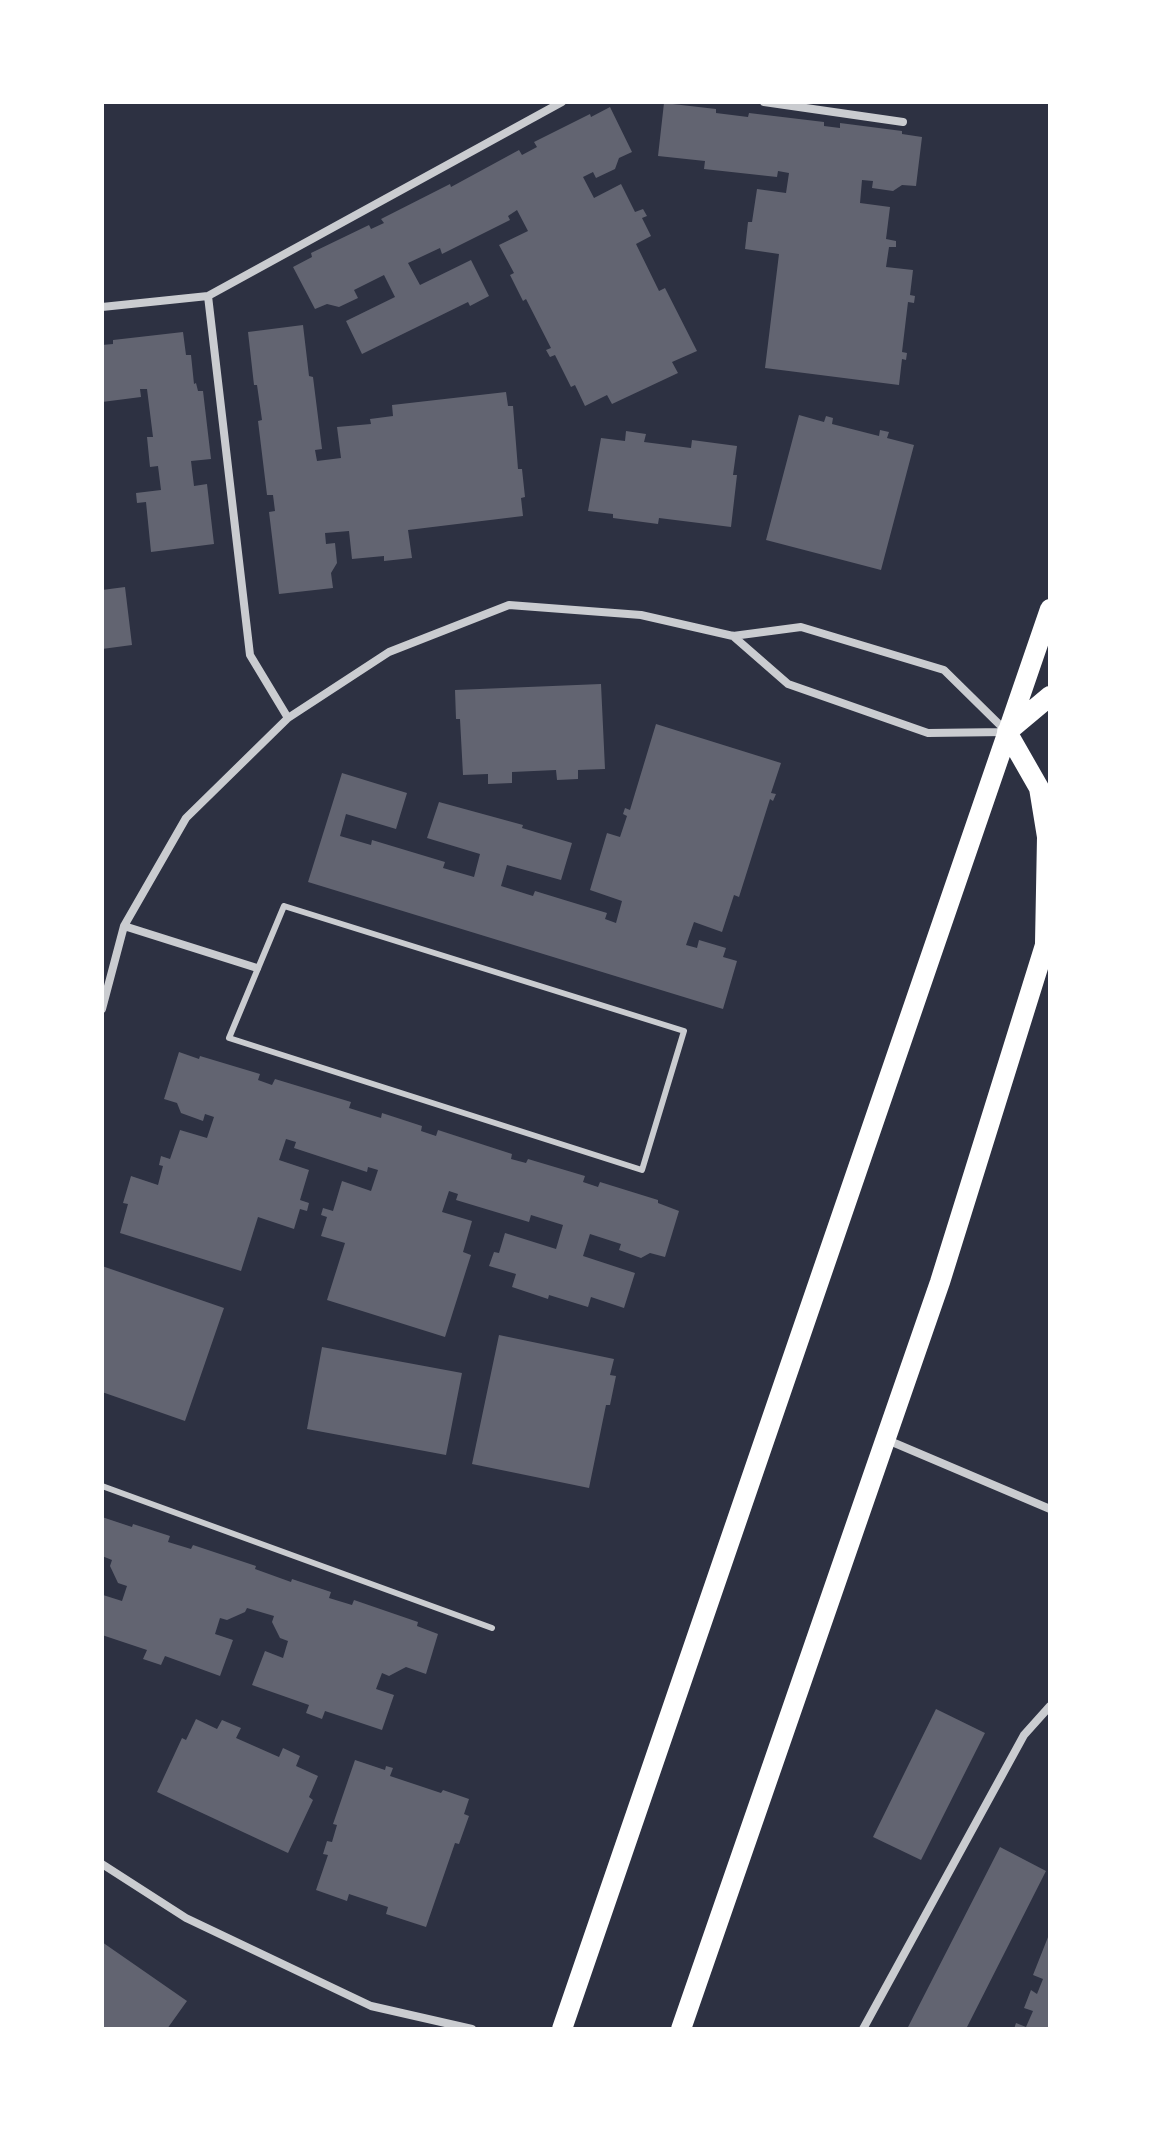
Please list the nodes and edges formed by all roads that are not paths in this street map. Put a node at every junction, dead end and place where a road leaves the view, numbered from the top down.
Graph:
1 (562, 102) edge
2 (764, 102) edge
3 (903, 122) dead end
4 (208, 296) junction
5 (102, 307) edge
6 (1050, 609) edge
7 (733, 636) junction
8 (1050, 696) edge
9 (288, 718) junction
10 (1007, 732) junction
11 (124, 926) junction
12 (1047, 936) edge
13 (257, 968) junction
14 (102, 1009) edge
15 (885, 1439) junction
16 (102, 1486) edge
17 (1050, 1509) edge
18 (492, 1628) dead end
19 (1050, 1706) edge
20 (102, 1864) edge
21 (472, 2029) edge
22 (562, 2029) edge
23 (681, 2029) edge
24 (863, 2029) edge

1 - 4 street
2 - 3 street
4 - 5 street
4 - 9 street
6 - 10 main road
7 - 9 street
7 - 10 street
7 - 10 street
8 - 10 main road
9 - 11 street
10 - 12 main road
10 - 22 main road
11 - 13 street
11 - 14 street
12 - 15 main road
13 - 13 lane
15 - 17 street
15 - 23 main road
16 - 18 lane
19 - 24 street
20 - 21 street

